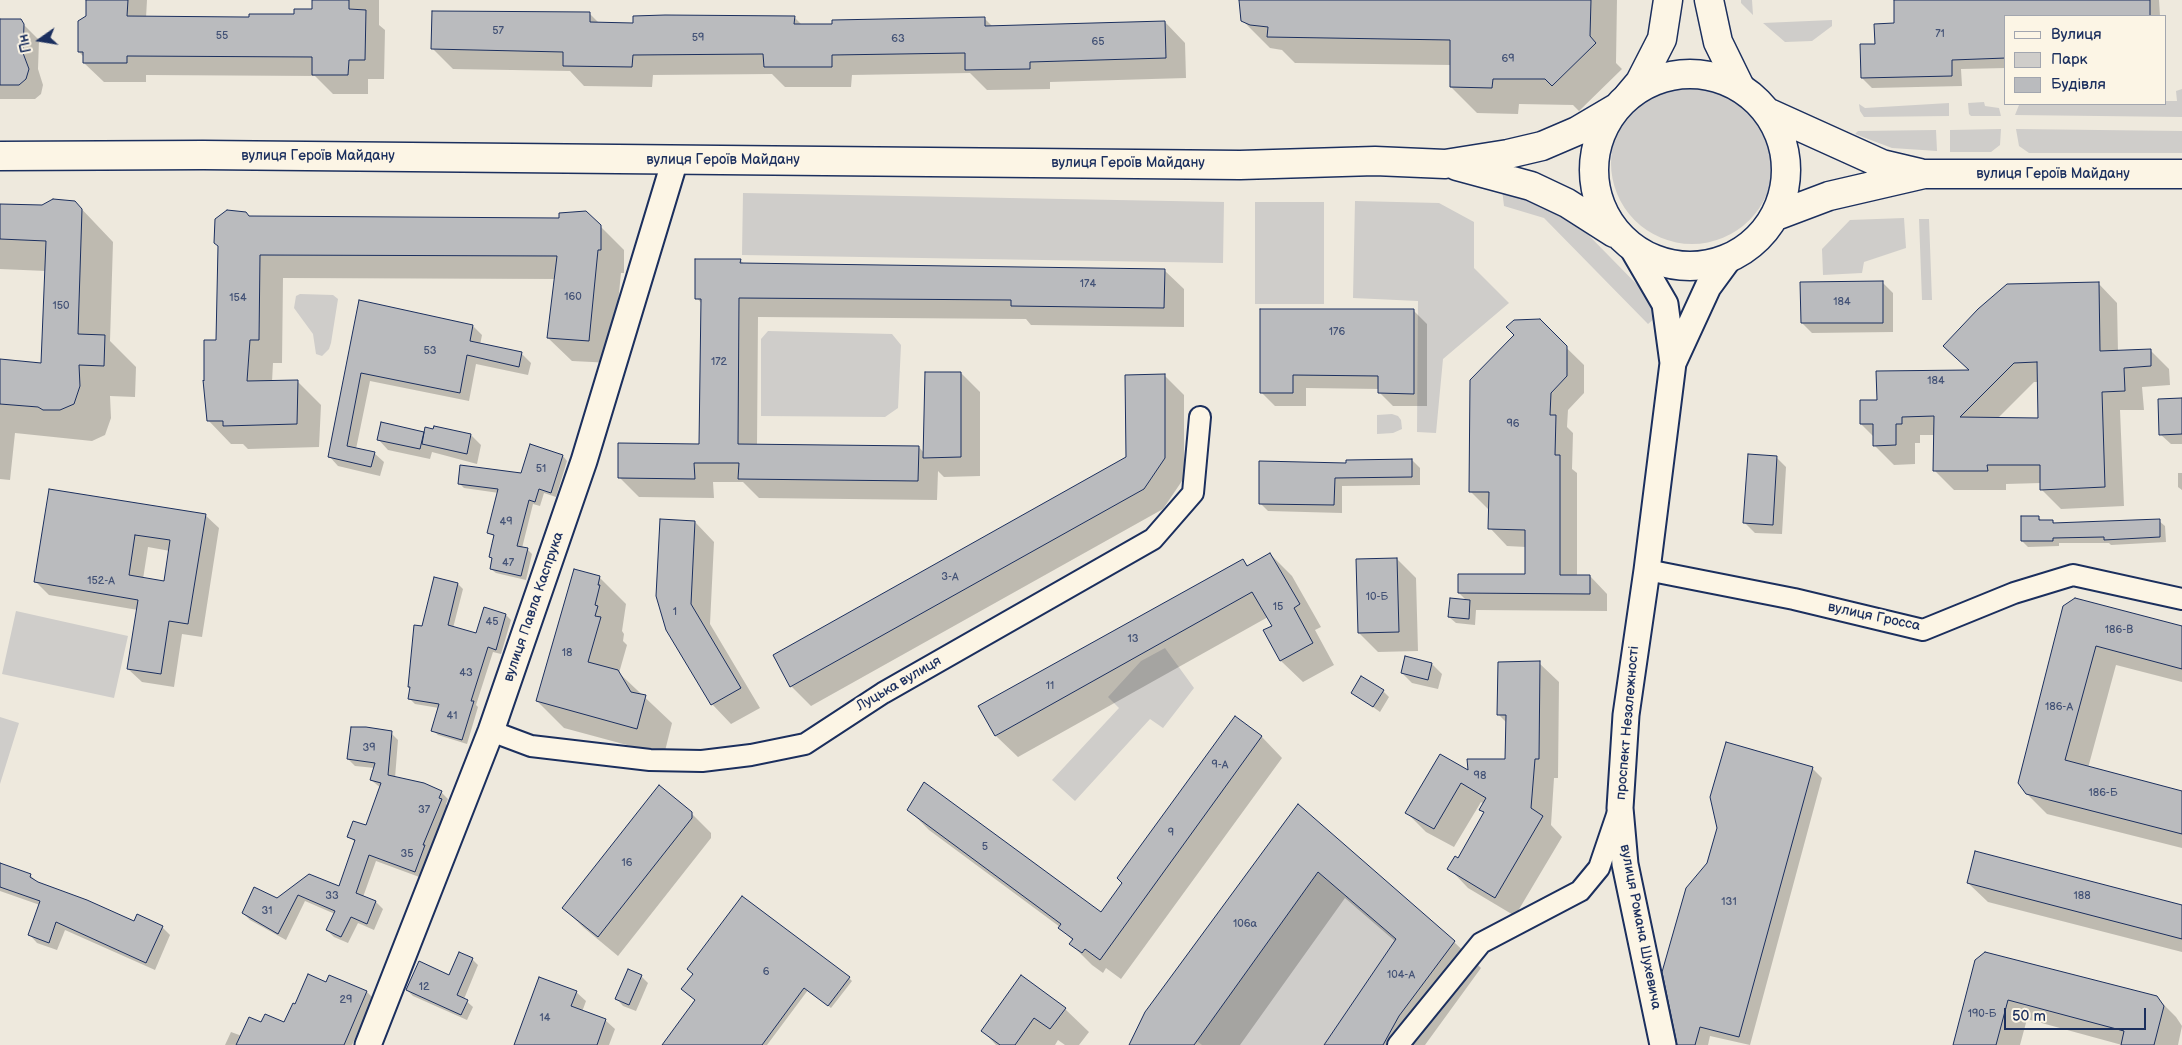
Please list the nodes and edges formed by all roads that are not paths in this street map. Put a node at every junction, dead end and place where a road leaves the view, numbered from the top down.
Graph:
1 (1668, 0) edge
2 (1709, 0) edge
3 (1740, 87) junction
4 (1622, 102) junction
5 (1767, 112) junction
6 (0, 156) edge
7 (675, 160) junction
8 (1446, 164) junction
9 (1924, 174) junction
10 (2182, 174) edge
11 (1776, 216) junction
12 (1625, 242) junction
13 (1730, 257) junction
14 (1673, 363) junction
15 (1200, 417) dead end
16 (1647, 570) junction
17 (2182, 599) edge
18 (491, 732) junction
19 (1620, 808) junction
20 (368, 1045) edge
21 (1398, 1045) edge
22 (1663, 1045) edge

1 - 4 main road
2 - 3 main road
3 - 4 main road
3 - 5 main road
4 - 8 main road
4 - 12 main road
5 - 9 main road
5 - 11 main road
6 - 7 main road, вулиця Героїв Майдану
7 - 8 main road, вулиця Героїв Майдану
7 - 18 street, вулиця Павла Каспрука
8 - 12 main road
9 - 10 main road, вулиця Героїв Майдану
9 - 11 main road
11 - 13 main road
12 - 13 main road
12 - 14 street
13 - 14 street
14 - 16 street, проспект Незалежності
15 - 18 street, Луцька вулиця
16 - 17 street, вулиця Гросса
16 - 19 street, проспект Незалежності
18 - 20 street, вулиця Павла Каспрука
19 - 21 street, проспект Незалежності
19 - 22 street, вулиця Романа Шухевича

